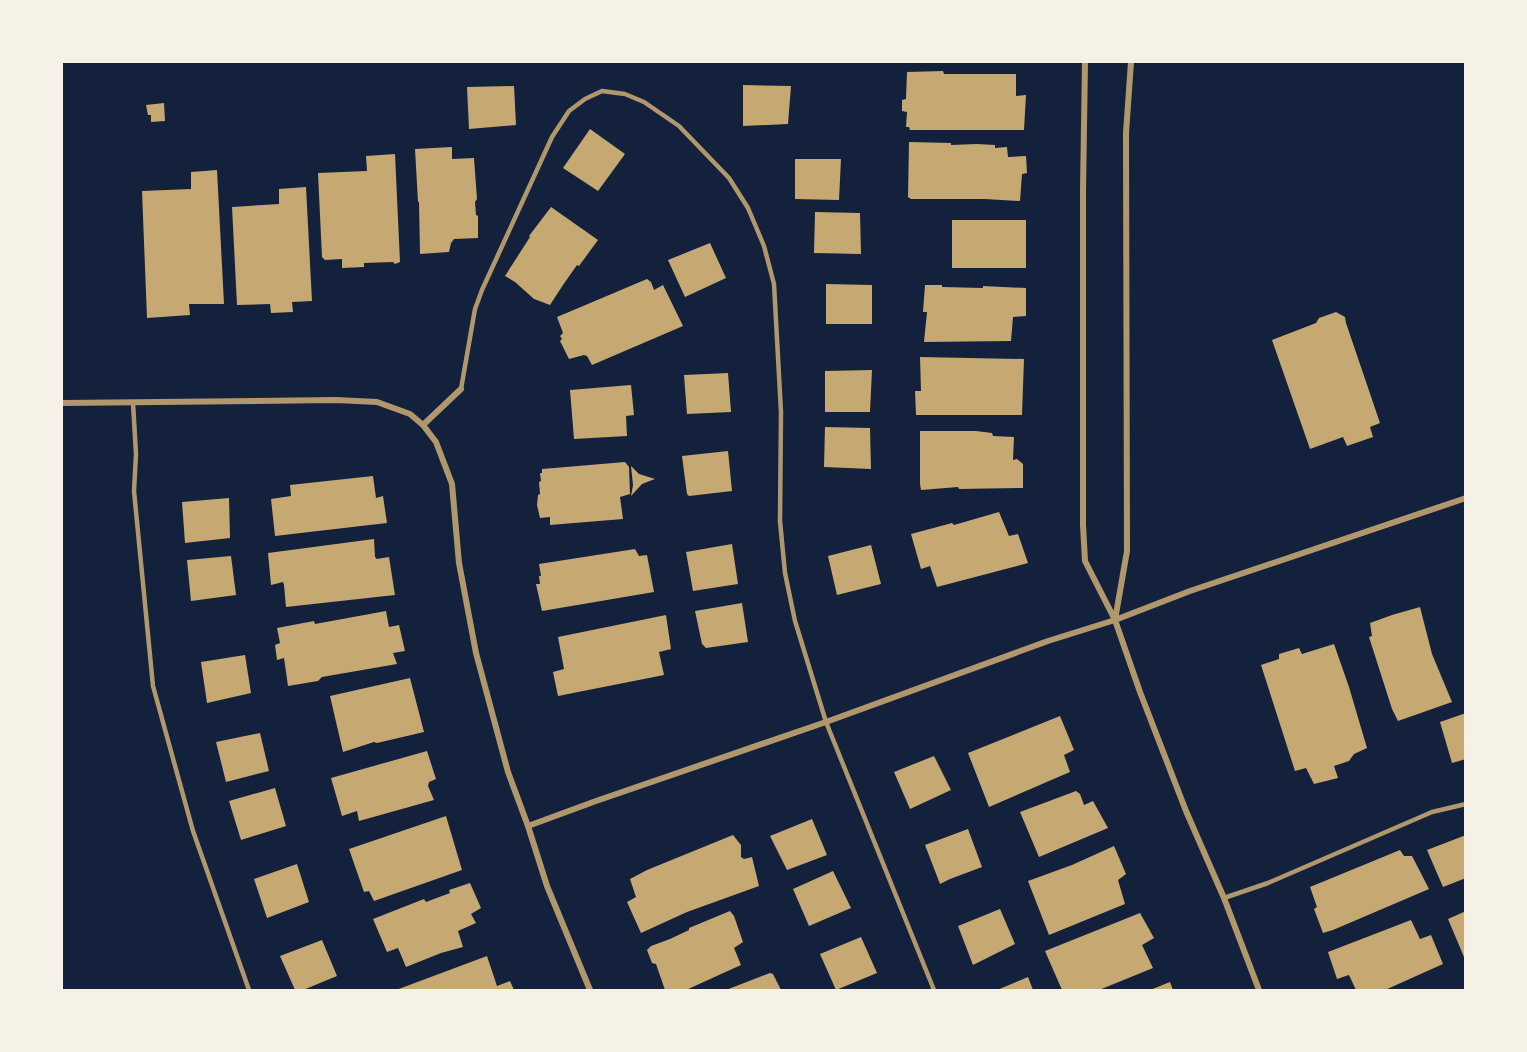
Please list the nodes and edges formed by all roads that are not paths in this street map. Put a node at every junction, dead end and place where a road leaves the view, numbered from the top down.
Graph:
1 (1085, 62) edge
2 (1131, 62) edge
3 (461, 389) joint
4 (62, 403) edge
5 (133, 403) junction
6 (423, 425) junction
7 (1466, 498) edge
8 (1115, 620) junction
9 (826, 722) junction
10 (1466, 804) edge
11 (528, 826) junction
12 (1224, 898) junction
13 (249, 990) edge
14 (590, 990) edge
15 (934, 990) edge
16 (1259, 990) edge

1 - 8 street
2 - 8 street
3 - 6 street
3 - 9 lane
4 - 5 street
5 - 6 street
5 - 13 lane
6 - 11 street
7 - 8 street
8 - 9 street
8 - 12 street
9 - 11 street
9 - 15 lane
10 - 12 lane
11 - 14 street
12 - 16 street

